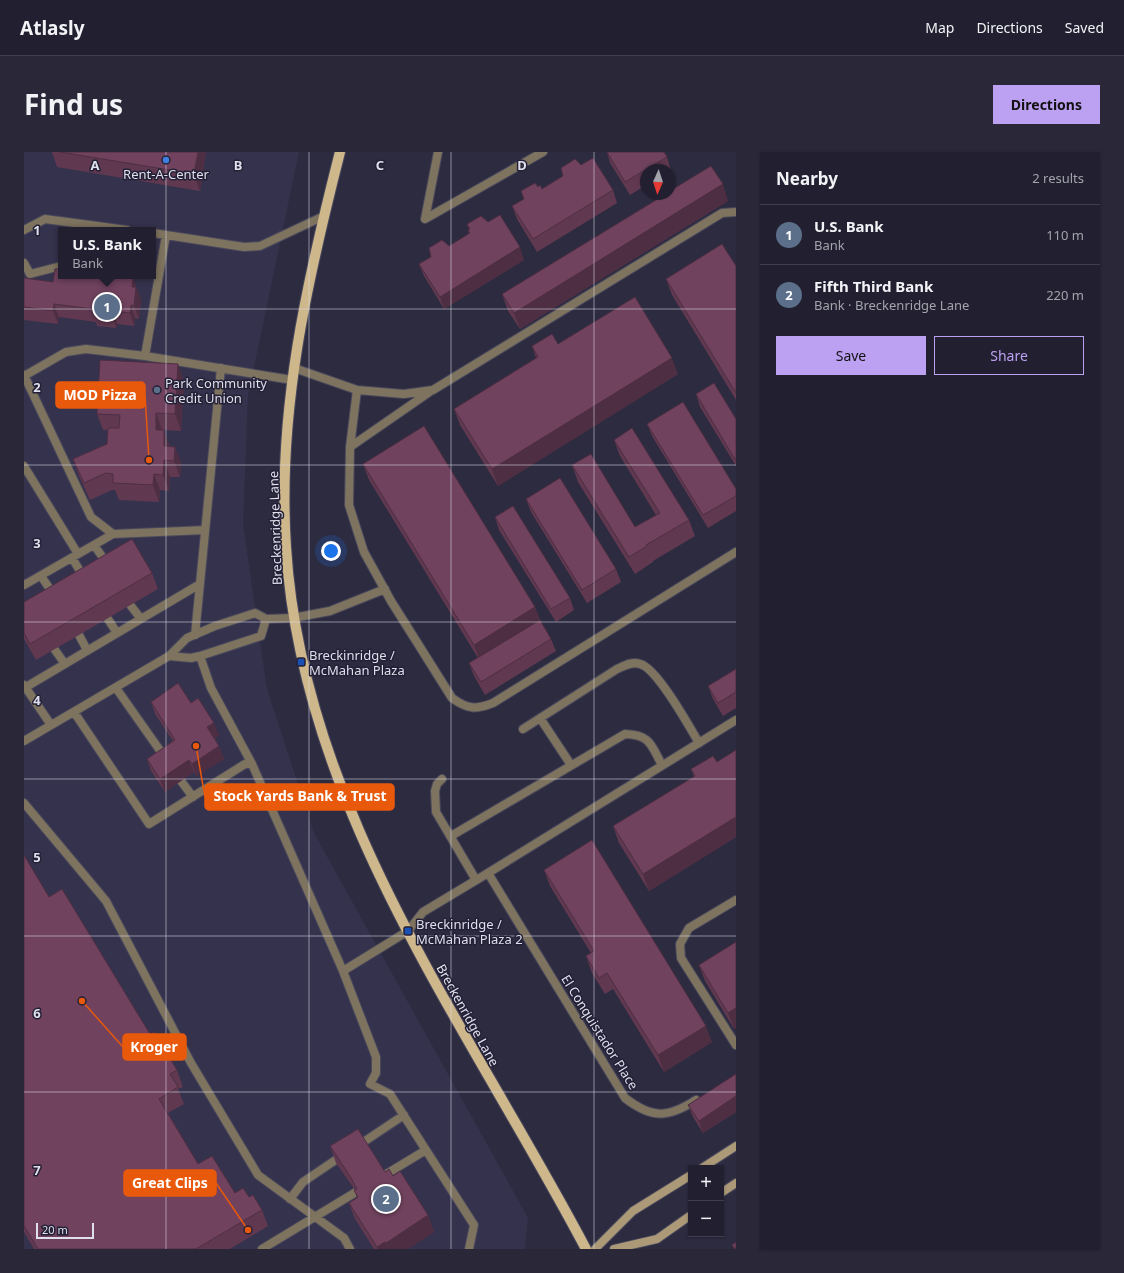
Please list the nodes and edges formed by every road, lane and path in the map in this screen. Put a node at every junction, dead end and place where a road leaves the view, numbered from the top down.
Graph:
1 (340, 152) edge
2 (438, 152) edge
3 (543, 152) edge
4 (736, 212) edge
5 (324, 216) junction
6 (105, 227) edge
7 (24, 230) edge
8 (156, 234) edge
9 (166, 235) junction
10 (24, 264) edge
11 (58, 267) edge
12 (156, 274) edge
13 (155, 279) edge
14 (145, 356) junction
15 (221, 368) junction
16 (294, 368) junction
17 (24, 376) edge
18 (292, 380) junction
19 (357, 390) junction
20 (433, 390) junction
21 (350, 447) junction
22 (24, 466) edge
23 (205, 530) junction
24 (113, 534) junction
25 (94, 545) junction
26 (736, 552) edge
27 (75, 556) junction
28 (112, 571) edge
29 (41, 576) junction
30 (25, 583) edge
31 (89, 584) edge
32 (200, 584) junction
33 (385, 589) junction
34 (58, 602) edge
35 (131, 606) dead end
36 (293, 618) junction
37 (108, 619) dead end
38 (141, 619) junction
39 (266, 619) junction
40 (117, 633) junction
41 (79, 635) dead end
42 (195, 635) junction
43 (55, 650) dead end
44 (87, 650) junction
45 (169, 656) junction
46 (200, 656) junction
47 (65, 664) junction
48 (25, 686) edge
49 (116, 688) junction
50 (74, 712) junction
51 (540, 718) junction
52 (736, 720) edge
53 (51, 725) junction
54 (523, 729) dead end
55 (24, 741) edge
56 (699, 743) junction
57 (168, 761) edge
58 (252, 764) junction
59 (571, 765) junction
60 (662, 765) junction
61 (442, 779) dead end
62 (181, 781) dead end
63 (193, 797) junction
64 (24, 803) edge
65 (451, 836) junction
66 (488, 873) junction
67 (476, 880) junction
68 (736, 900) edge
69 (408, 931) junction
70 (343, 970) junction
71 (736, 1045) edge
72 (705, 1095) edge
73 (404, 1115) junction
74 (736, 1146) edge
75 (426, 1150) junction
76 (707, 1165) edge
77 (383, 1176) edge
78 (688, 1177) edge
79 (736, 1183) edge
80 (356, 1192) edge
81 (724, 1192) edge
82 (290, 1199) junction
83 (688, 1216) edge
84 (314, 1217) junction
85 (262, 1249) edge
86 (350, 1249) edge
87 (469, 1249) edge
88 (586, 1249) edge
89 (595, 1249) edge
90 (614, 1249) edge

1 - 5 main road, Breckenridge Lane
2 - 3 street
4 - 20 street
5 - 9 street
5 - 16 main road, Breckenridge Lane
6 - 7 street
8 - 9 street
9 - 12 street
10 - 11 street
13 - 14 street
14 - 15 street
14 - 17 street
15 - 18 street
15 - 23 street
16 - 18 main road, Breckenridge Lane
16 - 19 street
17 - 24 street
18 - 36 main road, Breckenridge Lane
19 - 20 street
19 - 21 street
20 - 21 street
21 - 33 street
22 - 27 street
23 - 24 street
23 - 32 street
24 - 25 street
25 - 27 street
25 - 28 street
26 - 33 street
27 - 29 street
27 - 31 street
29 - 30 street
29 - 34 street
32 - 38 street
32 - 42 street
33 - 36 street
35 - 38 street
36 - 39 street
36 - 69 main road, Breckenridge Lane
37 - 40 street
38 - 40 street
39 - 42 street
39 - 46 street
40 - 44 street
41 - 44 street
42 - 45 street
43 - 47 street
44 - 47 street
45 - 46 street
45 - 49 street
46 - 58 street
47 - 48 street
48 - 53 street
49 - 50 street
49 - 57 street
50 - 53 street
50 - 63 street
51 - 54 street
51 - 56 street
51 - 59 street
52 - 56 street
53 - 55 street
56 - 60 street
58 - 63 street
58 - 70 street
59 - 60 street
59 - 65 street
60 - 66 street
61 - 65 street
62 - 63 street
64 - 82 street
65 - 67 street
66 - 67 street
66 - 72 street, El Conquistador Place
67 - 69 street
68 - 71 street
69 - 70 street
69 - 88 main road, Breckenridge Lane
70 - 73 street
73 - 75 street
73 - 82 street
74 - 76 main road
75 - 77 street
75 - 87 street
78 - 89 main road
79 - 81 main road
80 - 84 street
82 - 84 street
83 - 90 main road
84 - 85 street
84 - 86 street

